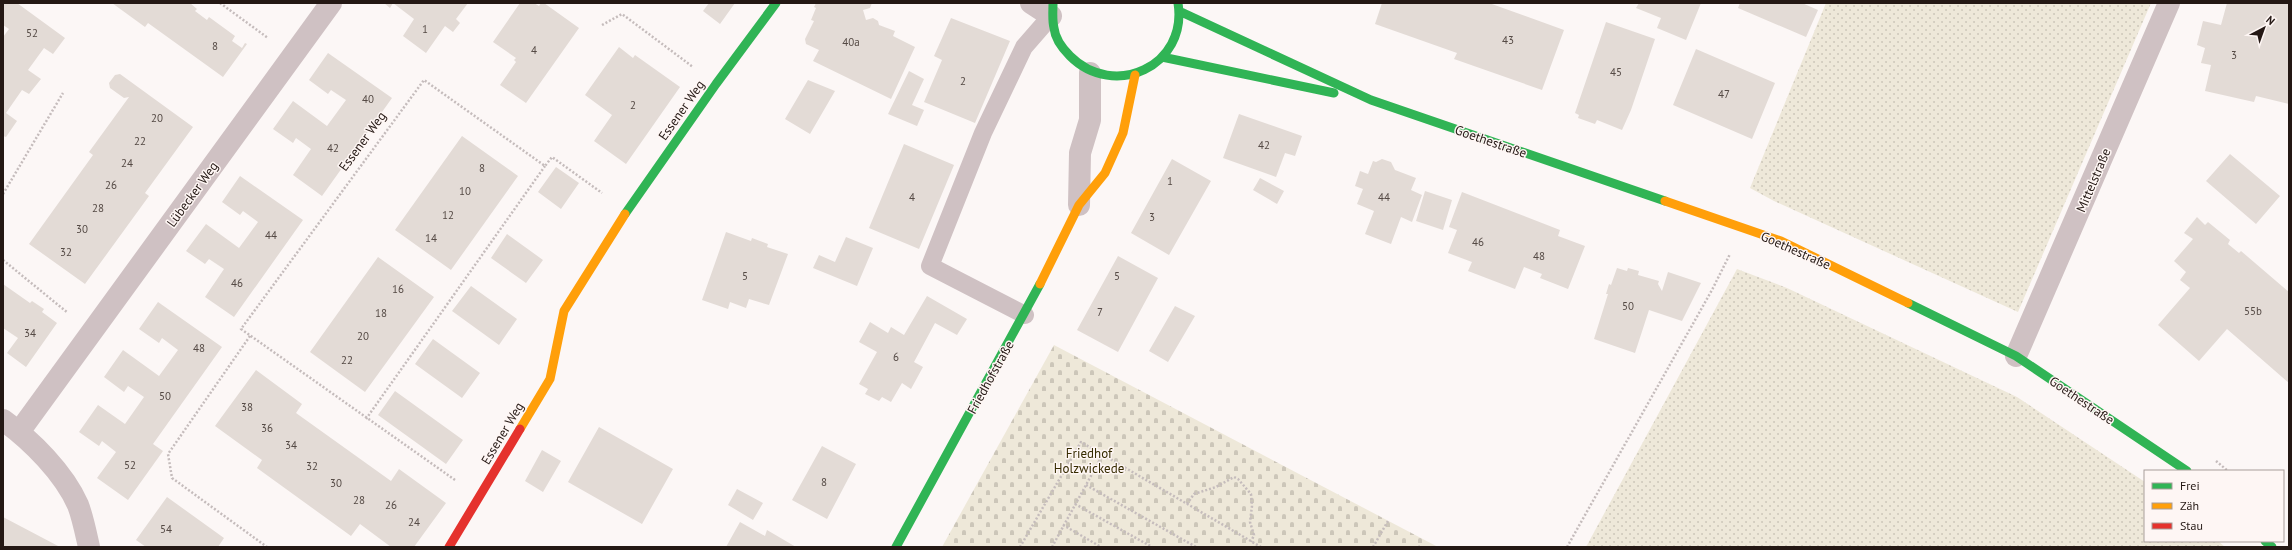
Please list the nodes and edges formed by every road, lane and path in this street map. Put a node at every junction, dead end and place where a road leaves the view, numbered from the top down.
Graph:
1 (220, 3) edge
2 (331, 3) edge
3 (776, 3) edge
4 (1031, 3) edge
5 (2169, 3) edge
6 (1179, 7) edge
7 (1052, 9) edge
8 (602, 24) dead end
9 (293, 56) junction
10 (1162, 57) junction
11 (1090, 72) junction
12 (1135, 75) junction
13 (716, 84) junction
14 (62, 93) dead end
15 (1371, 100) junction
16 (545, 166) junction
17 (3, 194) edge
18 (1079, 204) junction
19 (627, 211) junction
20 (1725, 249) dead end
21 (3, 260) edge
22 (1025, 315) junction
23 (91, 332) junction
24 (250, 336) junction
25 (2016, 356) junction
26 (366, 419) junction
27 (11, 426) edge
28 (1103, 454) junction
29 (2187, 470) edge
30 (1086, 485) junction
31 (478, 496) junction
32 (1075, 504) junction
33 (1187, 504) junction
34 (1388, 521) dead end
35 (1063, 525) junction
36 (1251, 542) junction
37 (1254, 545) edge
38 (1052, 546) edge
39 (89, 547) edge
40 (267, 547) edge
41 (449, 547) edge
42 (896, 547) edge
43 (1020, 547) edge
44 (1057, 547) edge
45 (1101, 547) edge
46 (1152, 547) edge
47 (1196, 547) edge
48 (1261, 547) edge
49 (1373, 547) edge
50 (1567, 547) edge

1 - 9 path
2 - 9 street, Lübecker Weg
3 - 13 main road, Essener Weg
4 - 7 street
5 - 25 street, Mittelstraße
6 - 10 main road, Goethestraße
6 - 15 main road, Goethestraße
7 - 11 main road, Goethestraße
7 - 22 lane
8 - 13 path, Essener Weg
9 - 23 street, Lübecker Weg
10 - 12 main road, Goethestraße
10 - 15 main road, Goethestraße
11 - 12 main road, Goethestraße
11 - 18 street, Friedhofstraße
12 - 18 main road, Friedhofstraße
13 - 19 main road, Essener Weg
14 - 17 path
15 - 25 main road, Goethestraße
16 - 19 path
16 - 24 path, Essener Weg
16 - 26 path
18 - 22 main road, Friedhofstraße
19 - 31 main road, Essener Weg
20 - 50 path
21 - 23 path
22 - 42 main road, Friedhofstraße
23 - 27 street, Lübecker Weg
24 - 26 path
24 - 40 path
25 - 29 main road, Goethestraße
26 - 31 path
27 - 39 street
28 - 30 path
28 - 33 path
28 - 43 path
30 - 32 path
30 - 47 path
31 - 41 main road, Essener Weg
32 - 35 path
32 - 46 path
33 - 36 path
33 - 36 path
34 - 49 path
35 - 38 path
35 - 45 path
36 - 37 path
37 - 48 path
38 - 44 path

